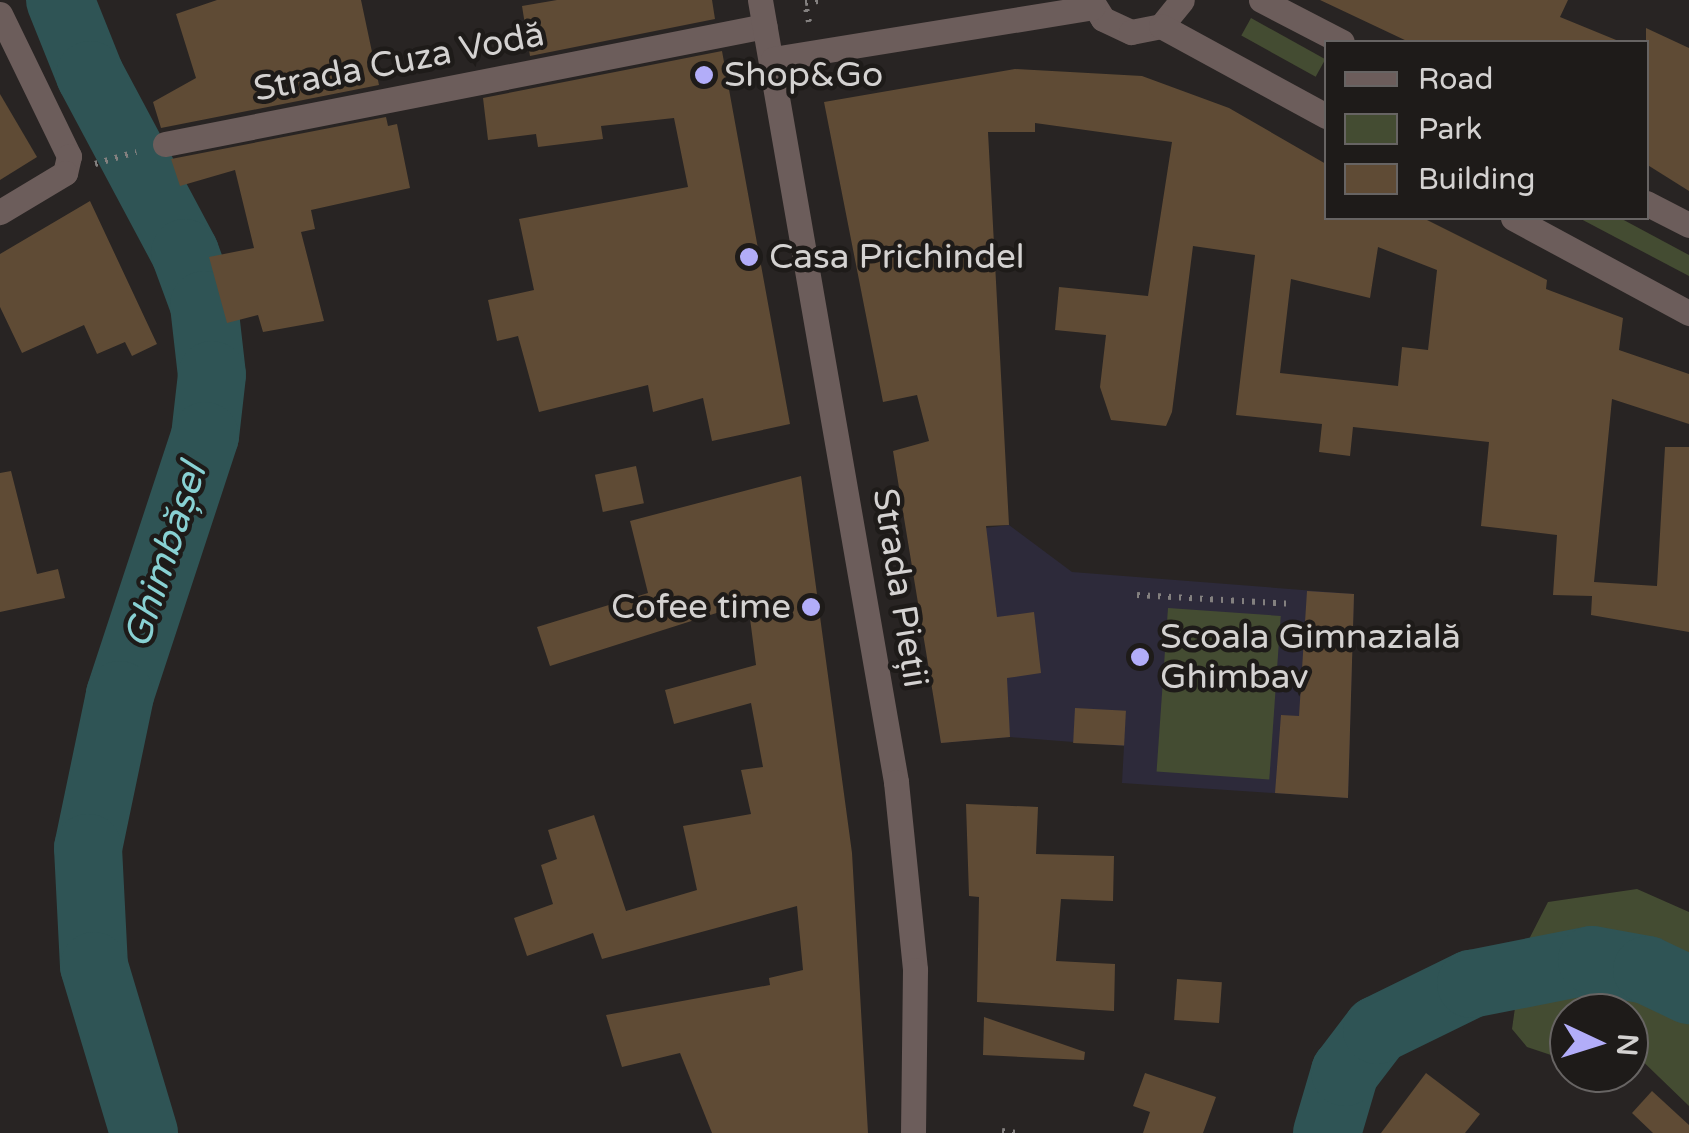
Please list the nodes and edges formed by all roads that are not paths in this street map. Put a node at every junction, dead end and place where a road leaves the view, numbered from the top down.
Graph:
1 (760, 0) edge
2 (1182, 0) edge
3 (1261, 0) edge
4 (1092, 4) edge
5 (0, 14) edge
6 (765, 26) junction
7 (1161, 26) junction
8 (1338, 40) edge
9 (773, 59) junction
10 (1324, 115) edge
11 (165, 144) road end
12 (1649, 205) edge
13 (0, 212) edge
14 (1517, 220) edge
15 (1689, 225) edge
16 (1689, 313) edge
17 (912, 1133) edge

1 - 6 street, Strada Pieții
2 - 7 street
3 - 8 street
4 - 7 street
4 - 9 street
5 - 13 street
6 - 9 street, Strada Pieții
6 - 11 street, Strada Cuza Vodă
7 - 10 street
9 - 17 street, Strada Pieții
12 - 15 street
14 - 16 street

